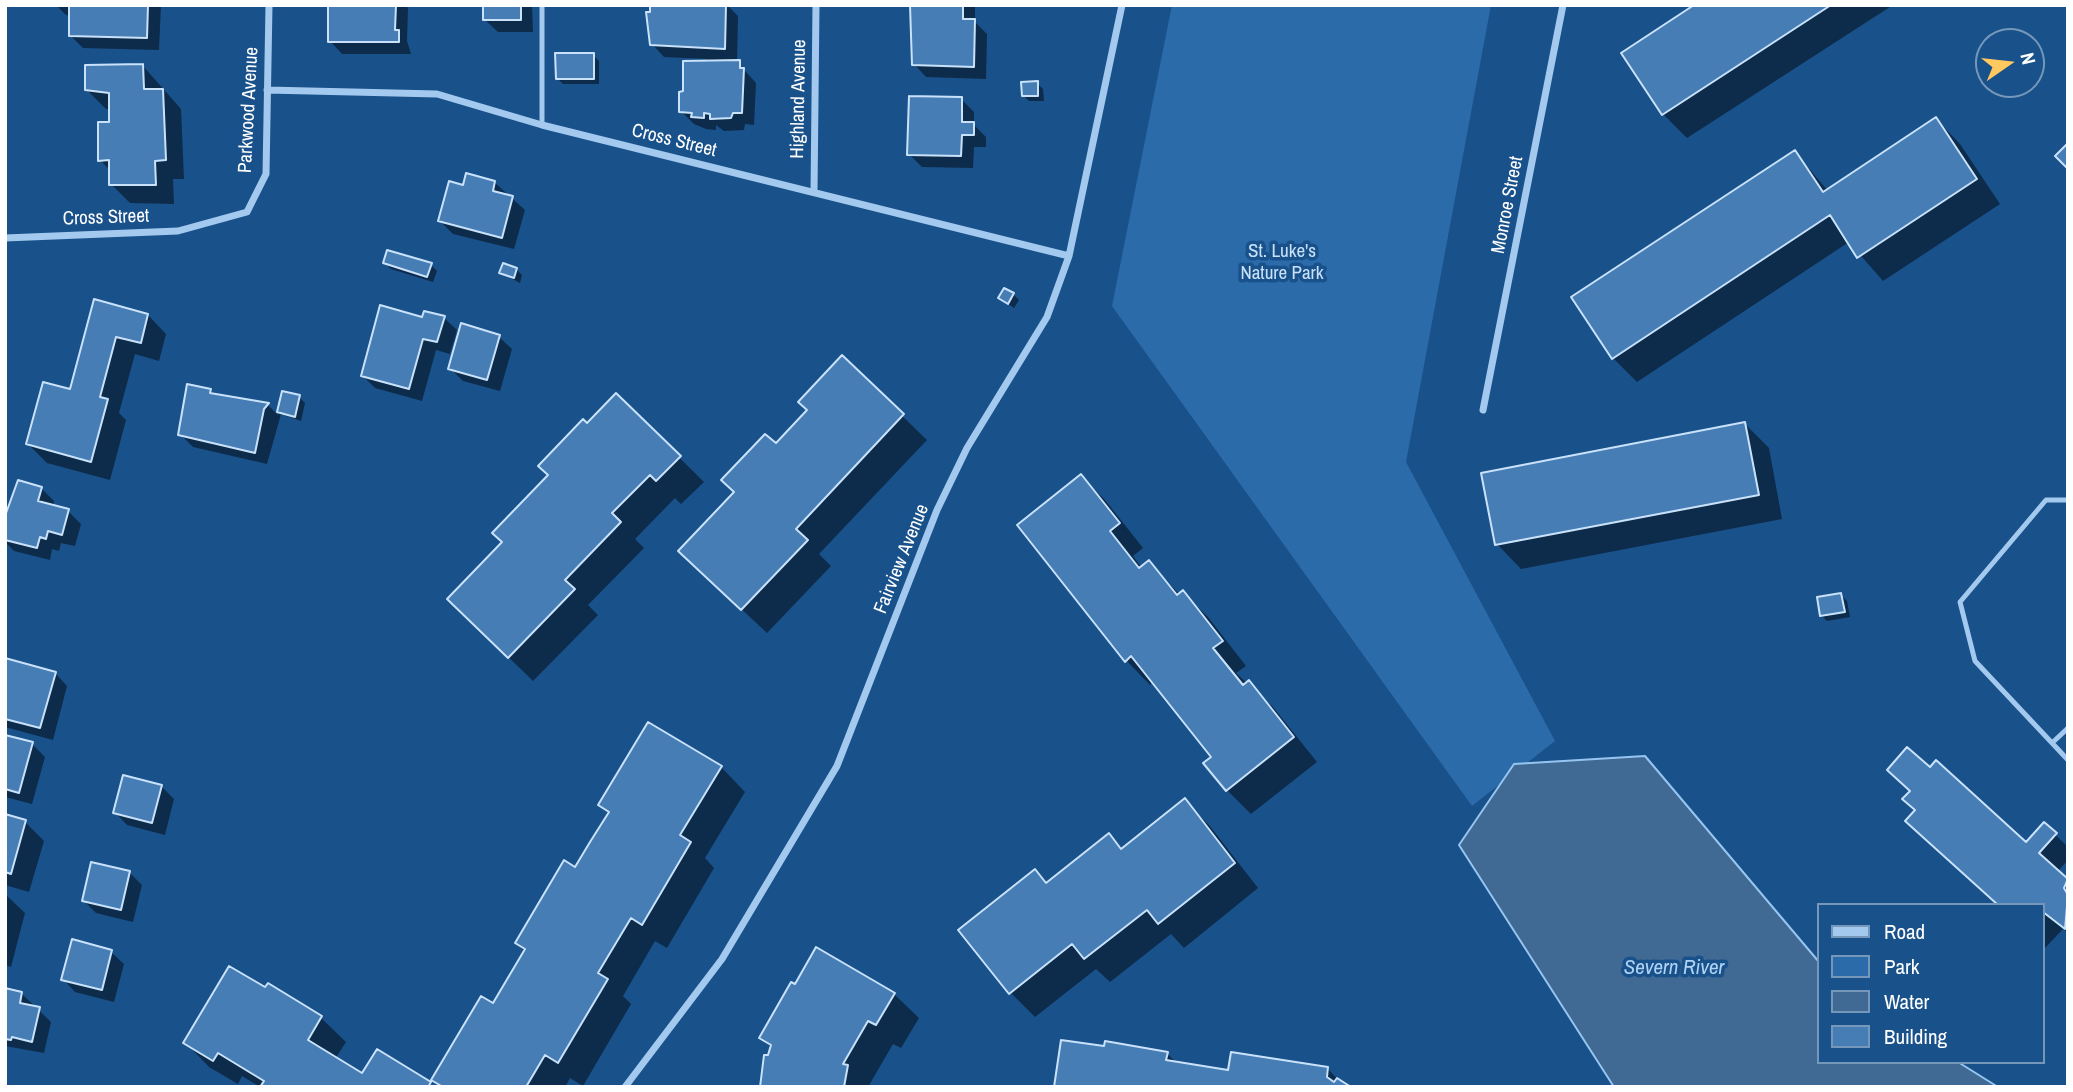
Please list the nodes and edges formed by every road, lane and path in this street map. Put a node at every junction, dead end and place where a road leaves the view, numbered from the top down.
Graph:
1 (268, 5) edge
2 (542, 5) edge
3 (816, 5) edge
4 (1122, 5) edge
5 (1563, 5) edge
6 (267, 90) junction
7 (542, 125) junction
8 (814, 192) junction
9 (247, 212) joint
10 (5, 238) edge
11 (1069, 256) junction
12 (1483, 410) dead end
13 (2068, 500) edge
14 (2068, 728) edge
15 (2052, 743) junction
16 (2068, 760) edge
17 (625, 1087) edge

1 - 6 street, Parkwood Avenue
2 - 7 lane
3 - 8 street, Highland Avenue
4 - 11 street, Fairview Avenue
5 - 12 street, Monroe Street
6 - 7 street, Cross Street
6 - 9 street, Parkwood Avenue
7 - 8 street, Cross Street
8 - 11 street, Cross Street
9 - 10 street, Cross Street
11 - 17 street, Fairview Avenue
13 - 15 lane
14 - 15 lane
15 - 16 lane

